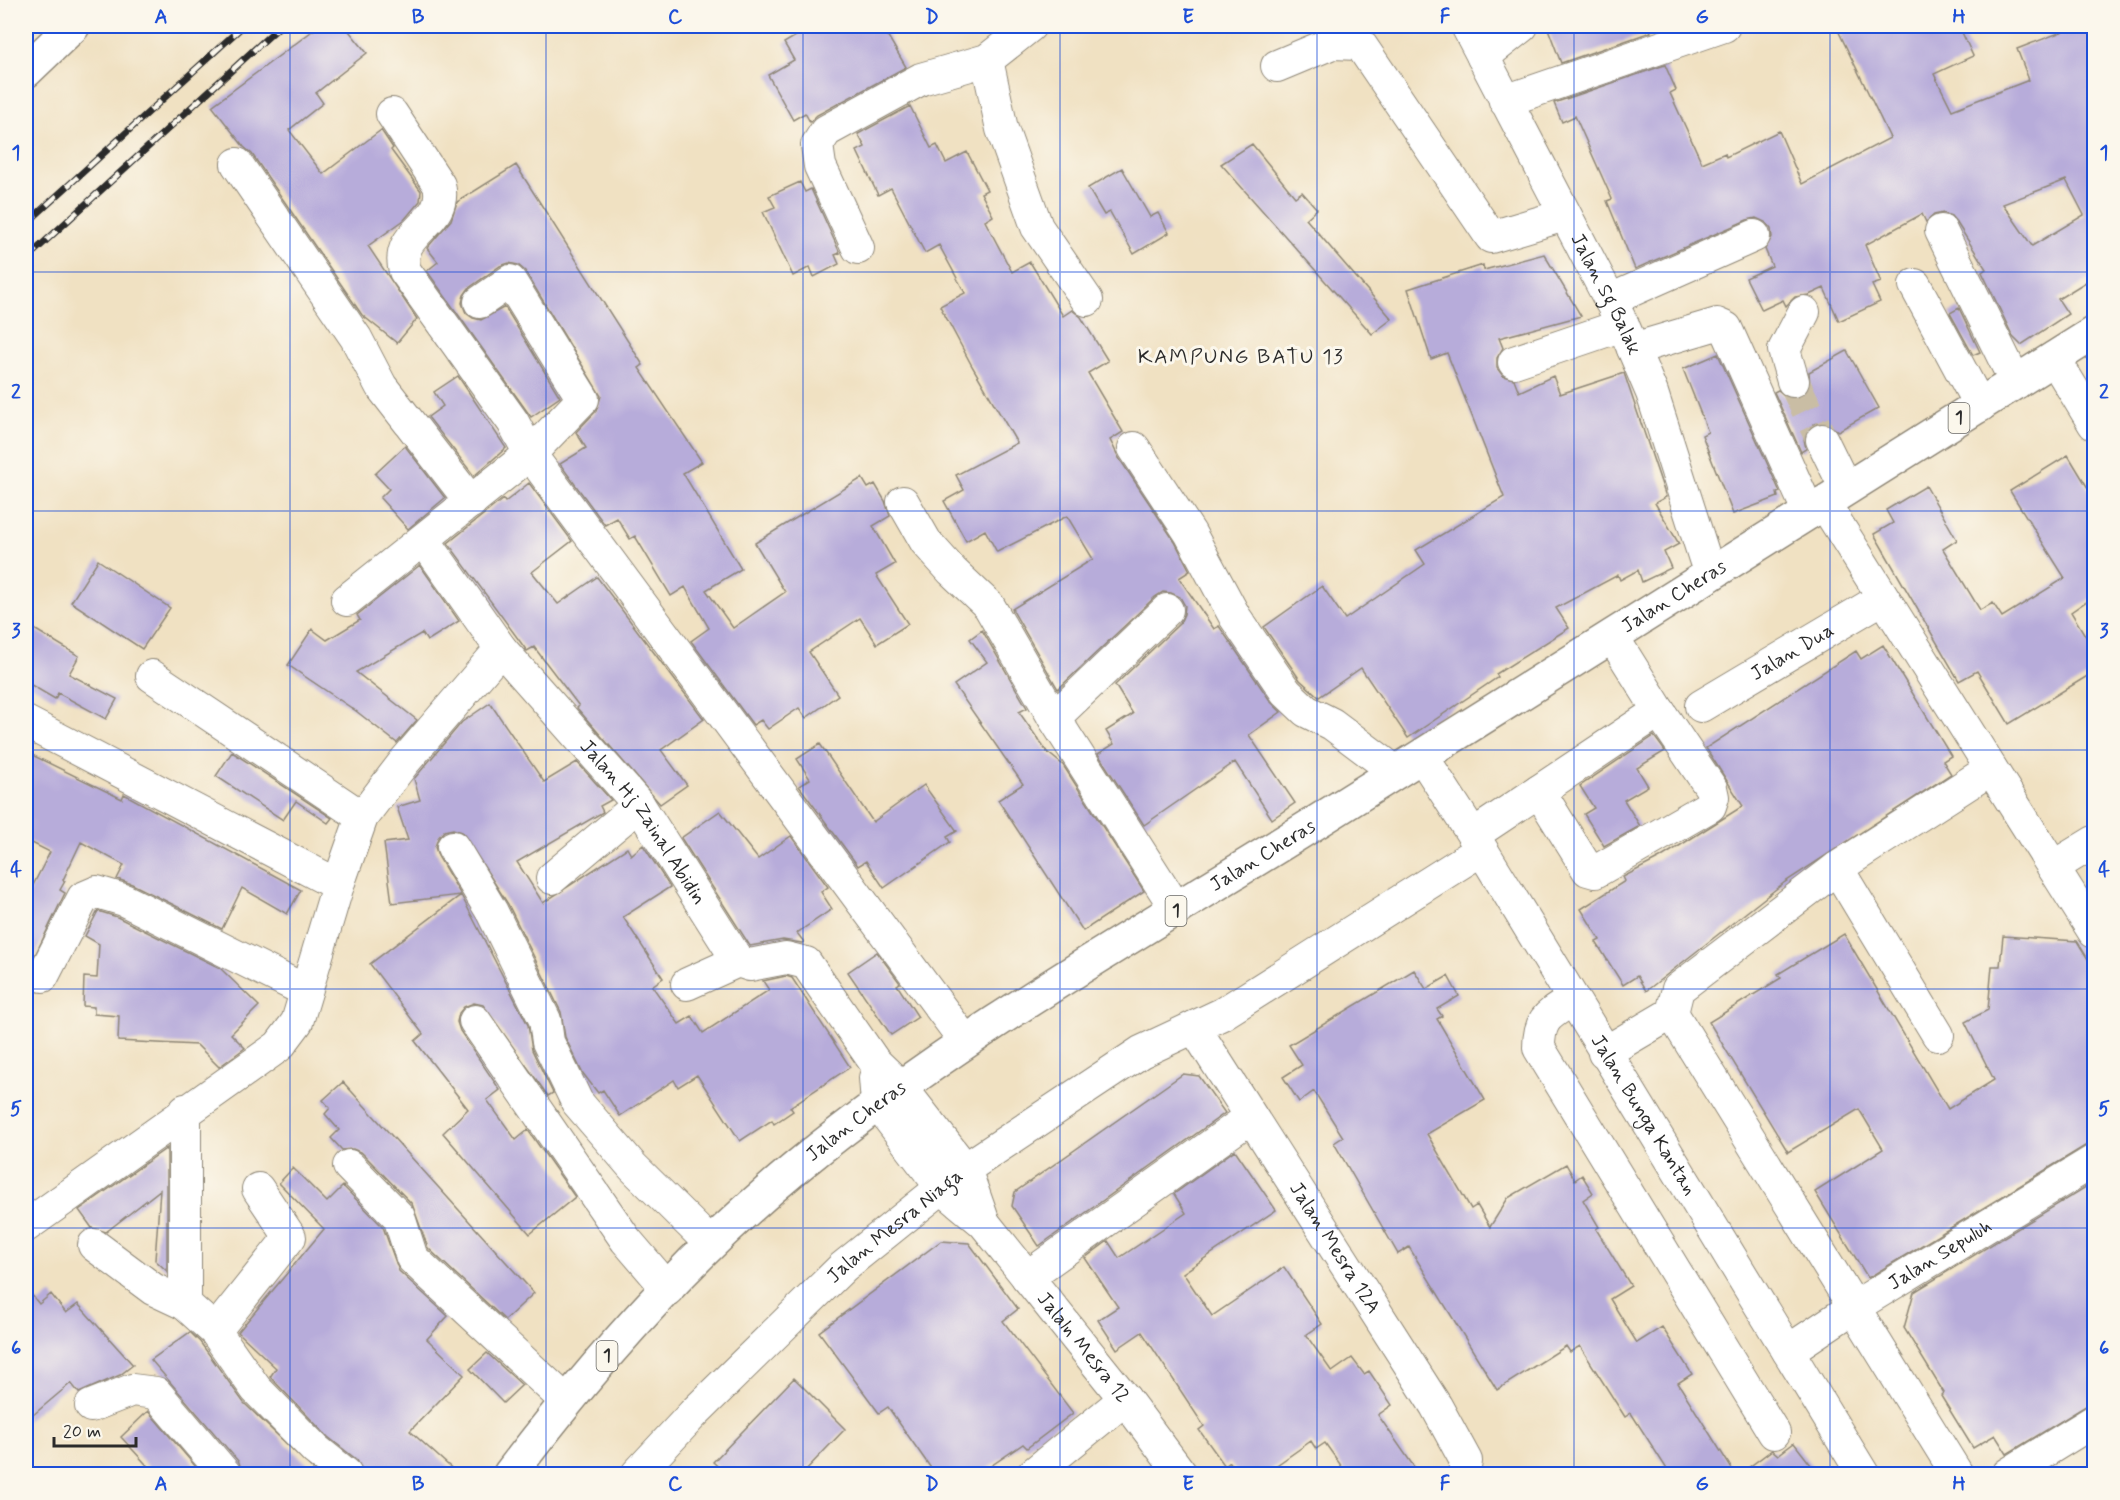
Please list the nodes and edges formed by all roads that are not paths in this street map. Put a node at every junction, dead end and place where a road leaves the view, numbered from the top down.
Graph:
1 (73, 26) edge
2 (1030, 26) edge
3 (1467, 26) edge
4 (1522, 26) edge
5 (1724, 26) edge
6 (1483, 57) junction
7 (987, 60) junction
8 (1276, 66) dead end
9 (26, 71) edge
10 (1505, 101) junction
11 (392, 114) dead end
12 (237, 164) dead end
13 (1565, 215) junction
14 (1941, 231) dead end
15 (1754, 236) dead end
16 (858, 248) dead end
17 (1915, 285) dead end
18 (1087, 300) dead end
19 (480, 302) dead end
20 (1804, 312) dead end
21 (1622, 325) junction
22 (2094, 333) edge
23 (2054, 358) junction
24 (1514, 362) dead end
25 (1793, 381) tunnel mouth
26 (2016, 383) junction
27 (1980, 406) junction
28 (2094, 424) edge
29 (1822, 440) tunnel mouth
30 (1134, 448) dead end
31 (530, 454) junction
32 (471, 502) junction
33 (903, 502) dead end
34 (1826, 502) junction
35 (424, 540) junction
36 (1710, 575) junction
37 (1883, 598) junction
38 (347, 600) dead end
39 (1167, 610) dead end
40 (1612, 636) junction
41 (501, 649) junction
42 (152, 676) dead end
43 (1701, 706) dead end
44 (1659, 711) junction
45 (1054, 718) junction
46 (26, 722) edge
47 (1409, 764) junction
48 (1991, 769) junction
49 (1539, 791) junction
50 (639, 805) junction
51 (362, 817) junction
52 (2094, 842) edge
53 (1477, 843) junction
54 (453, 847) dead end
55 (2053, 867) junction
56 (1837, 868) junction
57 (552, 878) dead end
58 (338, 885) junction
59 (1177, 910) junction
60 (2094, 932) edge
61 (738, 961) junction
62 (43, 976) dead end
63 (687, 984) dead end
64 (306, 991) junction
65 (1572, 1000) junction
66 (1672, 1013) junction
67 (475, 1021) dead end
68 (1194, 1027) junction
69 (1938, 1035) dead end
70 (965, 1041) junction
71 (1604, 1053) junction
72 (889, 1095) junction
73 (185, 1110) junction
74 (1251, 1116) junction
75 (2094, 1161) edge
76 (349, 1166) dead end
77 (953, 1178) junction
78 (258, 1189) dead end
79 (26, 1226) edge
80 (710, 1243) junction
81 (94, 1245) dead end
82 (1027, 1277) junction
83 (668, 1289) junction
84 (185, 1304) junction
85 (1854, 1307) junction
86 (215, 1331) junction
87 (1788, 1351) junction
88 (1125, 1399) junction
89 (566, 1401) junction
90 (91, 1406) dead end
91 (2094, 1421) edge
92 (1774, 1433) dead end
93 (640, 1473) edge
94 (225, 1474) edge
95 (346, 1474) edge
96 (510, 1474) edge
97 (1033, 1474) edge
98 (1181, 1474) edge
99 (1464, 1474) edge
100 (1863, 1474) edge
101 (1958, 1474) edge
102 (2008, 1474) edge

1 - 9 main road
2 - 7 street
3 - 6 street, Jalan Sg Balak
4 - 6 street
5 - 10 street
6 - 10 street, Jalan Sg Balak
7 - 16 street
7 - 18 street
8 - 13 street
10 - 13 street, Jalan Sg Balak
11 - 31 street
12 - 32 street
13 - 21 street, Jalan Sg Balak
14 - 26 street
15 - 21 street
17 - 27 street
19 - 31 street
20 - 25 street
21 - 24 street
21 - 34 street
21 - 36 street, Jalan Sg Balak
22 - 23 main road, Jalan Cheras / 1
23 - 26 main road, Jalan Cheras / 1
23 - 28 street
26 - 27 main road, Jalan Cheras / 1
27 - 34 main road, Jalan Cheras / 1
29 - 34 street
30 - 47 street
31 - 32 street
31 - 70 street
32 - 35 street
33 - 45 street
34 - 36 main road, Jalan Cheras / 1
34 - 37 street
35 - 38 street
35 - 41 street, Jalan Hj Zainal Abidin
36 - 40 main road, Jalan Cheras / 1
37 - 43 street, Jalan Dua
37 - 48 street
39 - 45 street
40 - 44 street
40 - 47 main road, Jalan Cheras / 1
41 - 50 street, Jalan Hj Zainal Abidin
41 - 51 street
42 - 51 street
44 - 49 street, Jalan Mesra Niaga
44 - 49 street
45 - 59 street
46 - 58 street
47 - 53 street, Jalan Bunga Kantan
47 - 59 main road, Jalan Cheras / 1
48 - 55 street
48 - 56 street
49 - 53 street, Jalan Mesra Niaga
50 - 57 street
50 - 61 street, Jalan Hj Zainal Abidin
51 - 58 street
52 - 55 street
53 - 65 street, Jalan Bunga Kantan
53 - 68 street, Jalan Mesra Niaga
54 - 80 street
55 - 60 street
56 - 66 street
56 - 69 street
58 - 64 street
59 - 70 main road, Jalan Cheras / 1
61 - 63 street
61 - 72 street
62 - 64 street
64 - 73 street
65 - 71 street, Jalan Bunga Kantan
65 - 92 street
66 - 71 street
66 - 85 street
67 - 83 street
68 - 74 street, Jalan Mesra 12A
68 - 77 street, Jalan Mesra Niaga
70 - 72 main road, Jalan Cheras / 1
71 - 87 street, Jalan Bunga Kantan
72 - 77 street, Jalaln Mesra 12
72 - 80 main road, Jalan Cheras / 1
73 - 79 street
73 - 84 street
74 - 82 street
74 - 99 street, Jalan Mesra 12A
75 - 85 street, Jalan Sepuluh
76 - 89 street
77 - 82 street, Jalaln Mesra 12
77 - 93 street, Jalan Mesra Niaga
78 - 86 street
80 - 83 main road, Jalan Cheras / 1
81 - 84 street
82 - 88 street, Jalaln Mesra 12
83 - 89 main road, Jalan Cheras / 1
84 - 86 street
85 - 87 street, Jalan Sepuluh
85 - 101 street
86 - 95 street
87 - 100 street, Jalan Bunga Kantan
88 - 97 street
88 - 98 street, Jalaln Mesra 12
89 - 96 main road, Jalan Cheras / 1
90 - 94 street
91 - 102 street

